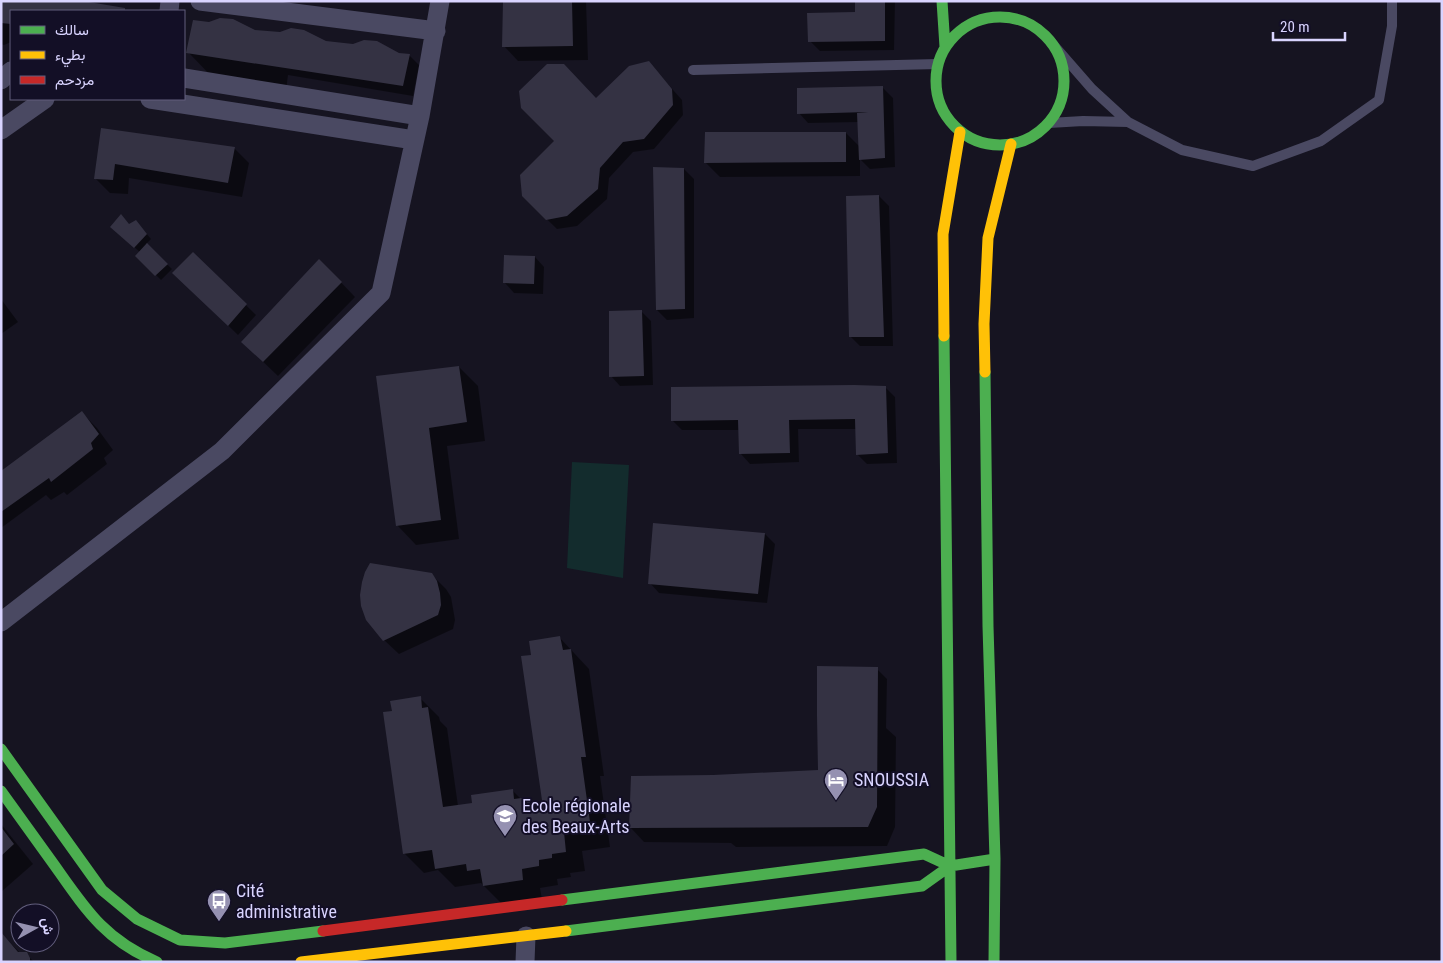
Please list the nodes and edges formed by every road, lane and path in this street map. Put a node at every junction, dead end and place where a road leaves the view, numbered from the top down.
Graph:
1 (200, 1) edge
2 (440, 1) edge
3 (942, 1) edge
4 (1392, 1) edge
5 (436, 31) junction
6 (1051, 42) junction
7 (945, 46) junction
8 (938, 64) junction
9 (693, 70) dead end
10 (185, 78) edge
11 (44, 100) edge
12 (156, 100) edge
13 (420, 116) junction
14 (1128, 122) junction
15 (1049, 123) junction
16 (1, 130) edge
17 (960, 132) junction
18 (414, 140) junction
19 (1011, 144) junction
20 (1, 622) edge
21 (1, 749) edge
22 (1, 791) edge
23 (995, 859) junction
24 (950, 866) junction
25 (526, 936) junction
26 (145, 960) edge
27 (310, 961) edge
28 (525, 962) edge
29 (951, 962) edge
30 (994, 962) edge

1 - 5 street
2 - 5 street
3 - 7 main road
4 - 14 lane
5 - 13 street
6 - 7 main road
6 - 14 lane
6 - 15 main road
7 - 8 main road
8 - 9 lane
8 - 17 main road
10 - 13 street
11 - 16 street
12 - 18 street
13 - 18 street
14 - 15 lane
15 - 19 main road
17 - 19 main road
17 - 24 main road
18 - 20 street
19 - 23 main road
21 - 24 main road
22 - 26 main road
23 - 24 main road
23 - 30 main road
24 - 25 main road
24 - 29 main road
25 - 27 main road
25 - 28 street

